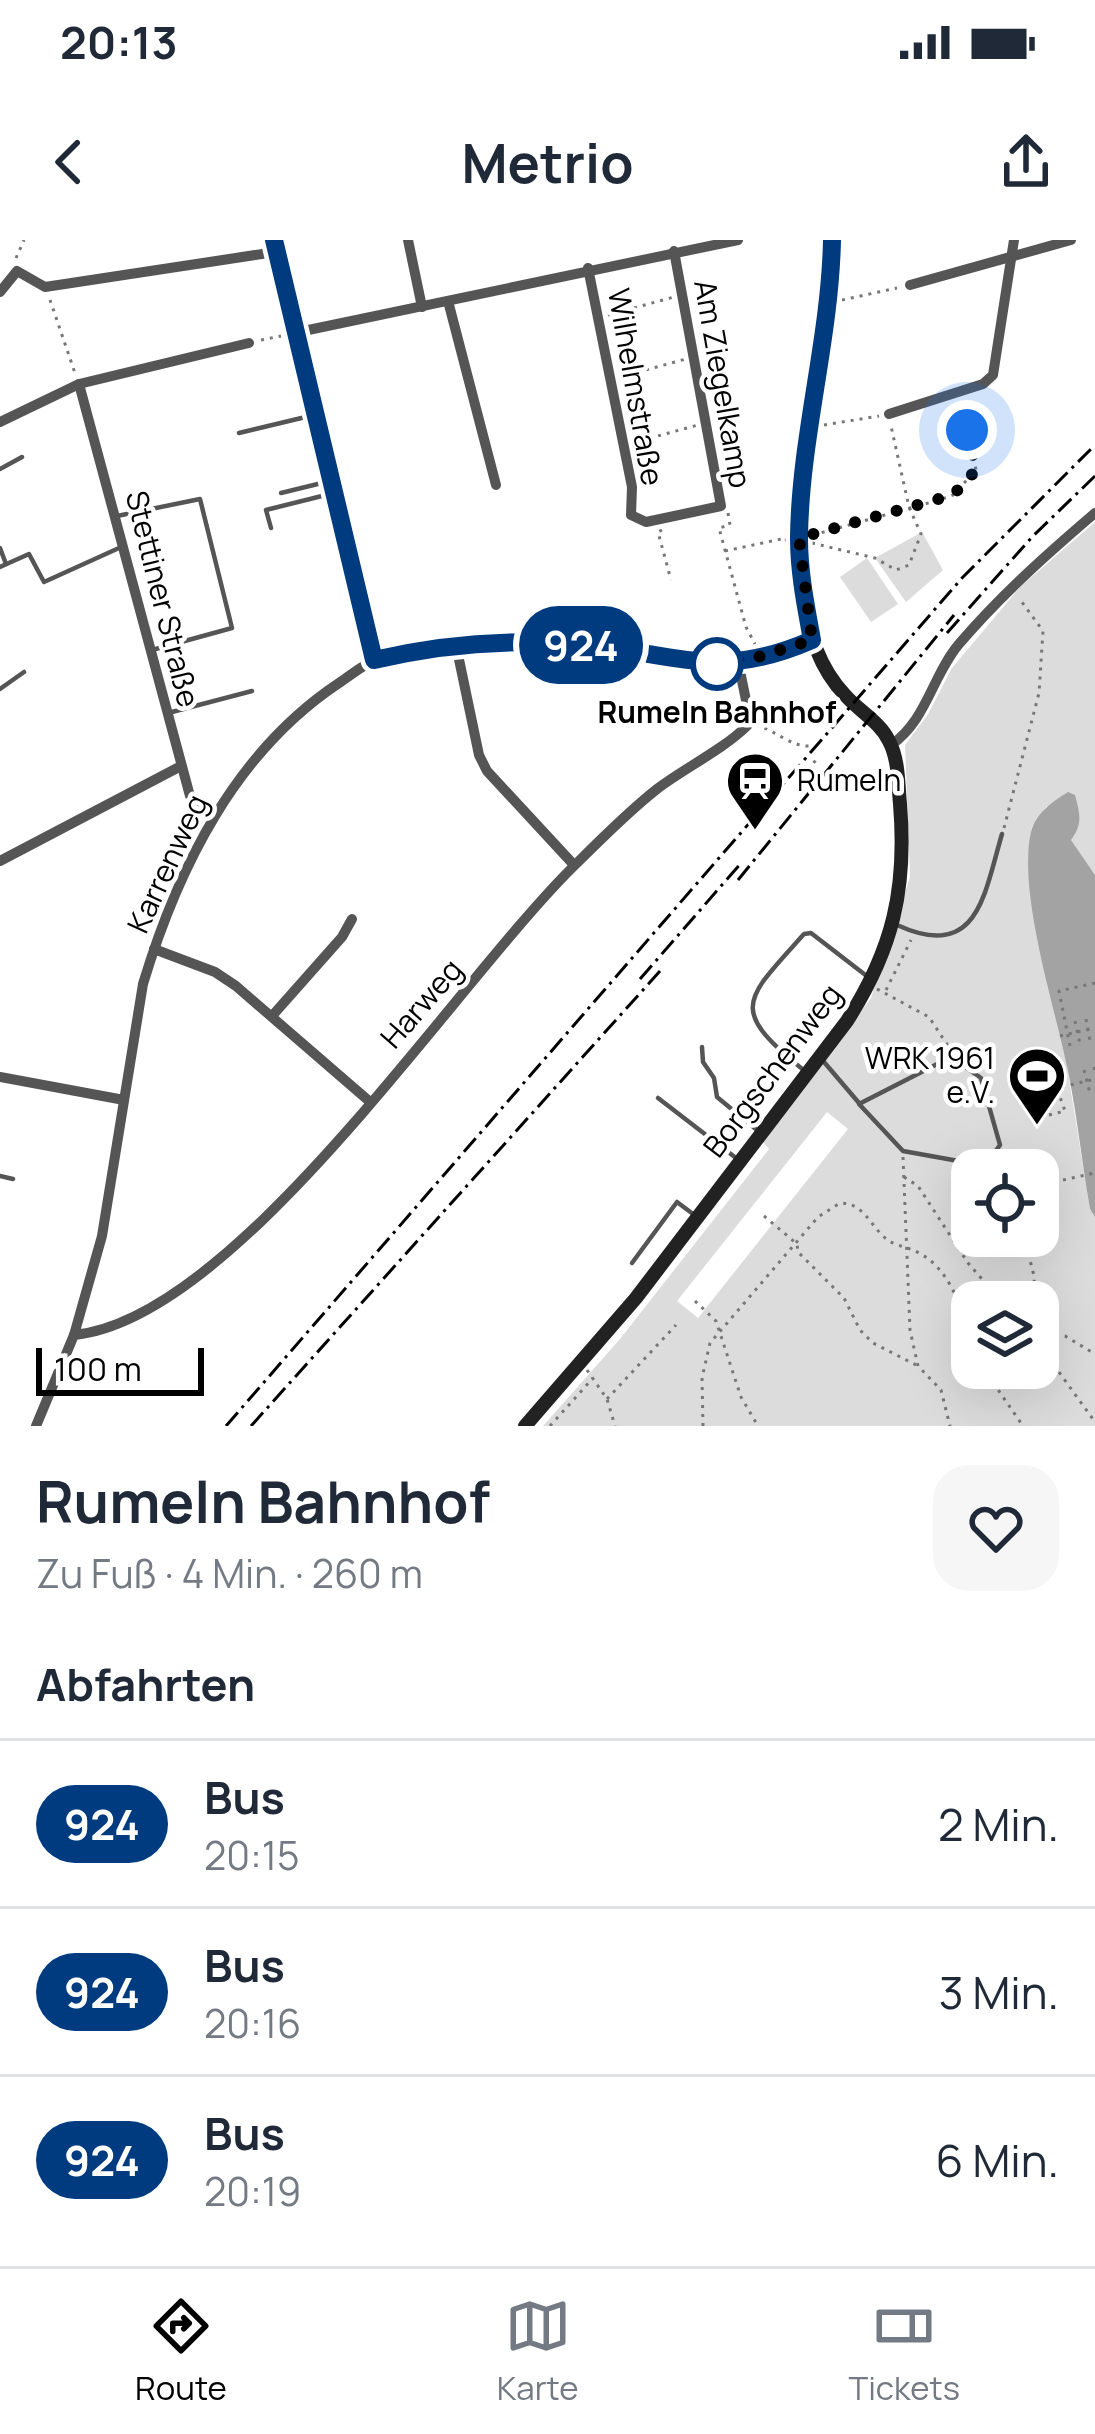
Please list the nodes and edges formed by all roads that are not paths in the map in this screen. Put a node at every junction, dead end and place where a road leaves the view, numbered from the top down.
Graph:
1 (408, 240) edge
2 (738, 240) edge
3 (832, 240) edge
4 (1014, 240) edge
5 (1071, 240) edge
6 (713, 242) edge
7 (274, 246) edge
8 (668, 249) junction
9 (1012, 256) junction
10 (588, 268) junction
11 (910, 285) road end
12 (0, 292) edge
13 (448, 301) junction
14 (422, 307) junction
15 (294, 333) junction
16 (249, 343) road end
17 (79, 384) junction
18 (889, 414) road end
19 (314, 415) junction
20 (0, 422) edge
21 (239, 434) dead end
22 (22, 457) dead end
23 (0, 470) edge
24 (496, 485) dead end
25 (332, 487) junction
26 (281, 493) dead end
27 (1095, 513) edge
28 (631, 514) joint
29 (117, 516) junction
30 (271, 528) dead end
31 (124, 545) junction
32 (0, 548) edge
33 (3, 565) edge
34 (812, 640) junction
35 (456, 645) junction
36 (151, 650) junction
37 (374, 660) junction
38 (738, 661) junction
39 (24, 672) dead end
40 (0, 689) edge
41 (252, 691) dead end
42 (167, 713) junction
43 (891, 745) junction
44 (181, 766) junction
45 (217, 811) junction
46 (1002, 834) road end
47 (0, 861) edge
48 (574, 865) junction
49 (352, 919) dead end
50 (893, 923) junction
51 (154, 949) junction
52 (876, 986) junction
53 (272, 1016) junction
54 (702, 1047) dead end
55 (820, 1058) junction
56 (808, 1073) junction
57 (0, 1077) edge
58 (658, 1098) dead end
59 (124, 1100) junction
60 (369, 1101) junction
61 (859, 1104) junction
62 (762, 1133) junction
63 (740, 1161) junction
64 (0, 1176) edge
65 (13, 1179) dead end
66 (697, 1218) junction
67 (632, 1263) dead end
68 (74, 1335) junction
69 (36, 1426) edge
70 (525, 1426) edge

1 - 14 street
2 - 6 street
3 - 34 main road
4 - 9 street
5 - 9 street
6 - 8 street
7 - 12 street
7 - 15 street
8 - 10 street
8 - 28 street, Am Ziegelkamp
9 - 11 street
9 - 18 street
10 - 13 street
10 - 28 street, Wilhelmstraße
13 - 14 street
13 - 24 street
14 - 15 street
15 - 19 street
16 - 17 street
17 - 20 street
17 - 29 street, Stettiner Straße
19 - 21 lane
19 - 25 street
22 - 23 lane
25 - 26 lane
25 - 30 lane
25 - 37 street
27 - 43 street
29 - 31 street, Stettiner Straße
29 - 36 lane
31 - 33 lane
31 - 36 street, Stettiner Straße
32 - 33 lane
34 - 38 street
34 - 43 main road
35 - 37 street
35 - 38 street
35 - 48 street
36 - 42 street, Stettiner Straße
37 - 45 street, Karrenweg
38 - 48 street, Harweg
39 - 40 lane
41 - 42 lane
42 - 44 street, Stettiner Straße
43 - 50 main road, Borgschenweg
44 - 45 street, Stettiner Straße
44 - 47 street
45 - 51 street, Karrenweg
46 - 50 lane
48 - 60 street, Harweg
49 - 53 street
50 - 52 main road, Borgschenweg
51 - 53 street
51 - 59 street, Karrenweg
52 - 55 main road, Borgschenweg
52 - 56 lane
53 - 60 street
54 - 62 lane
55 - 56 main road, Borgschenweg
55 - 61 lane
56 - 62 main road, Borgschenweg
57 - 59 street
58 - 63 lane
59 - 68 street, Karrenweg
60 - 68 street, Harweg
61 - 61 lane
62 - 63 main road, Borgschenweg
63 - 66 main road, Borgschenweg
64 - 65 lane
66 - 67 lane
66 - 70 main road, Borgschenweg
68 - 69 street, Karrenweg

